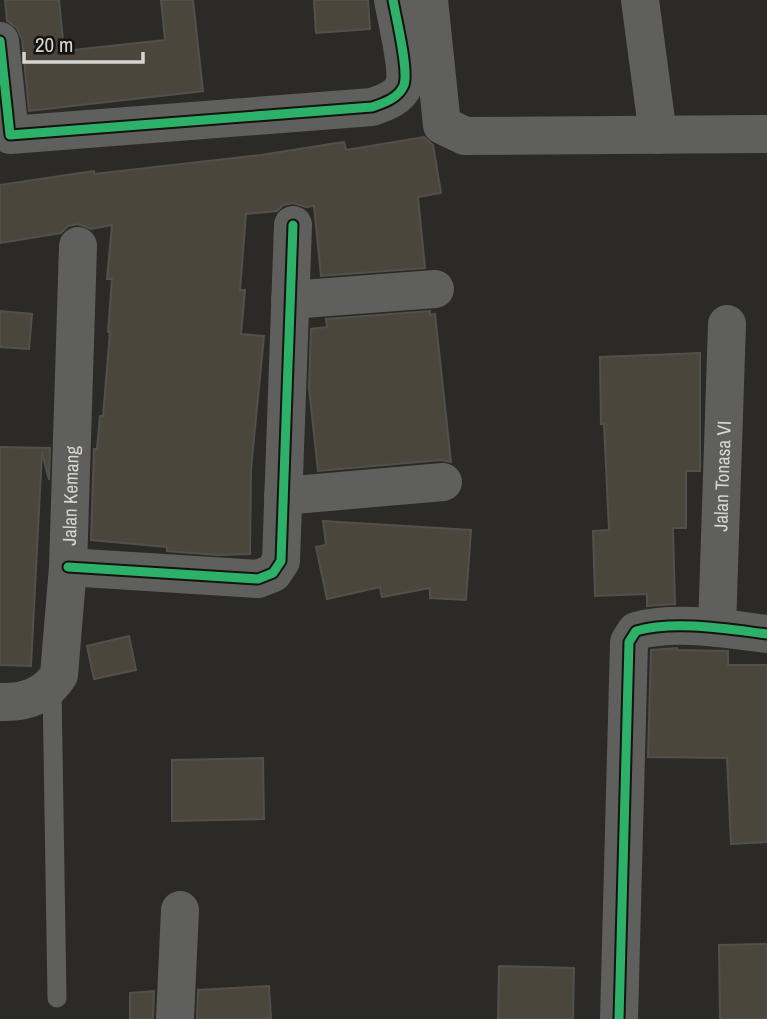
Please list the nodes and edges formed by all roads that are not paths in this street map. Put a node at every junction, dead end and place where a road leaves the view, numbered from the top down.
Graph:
1 (393, 0) edge
2 (429, 0) edge
3 (640, 0) edge
4 (0, 41) edge
5 (767, 134) edge
6 (658, 135) junction
7 (5, 136) edge
8 (293, 225) dead end
9 (78, 246) dead end
10 (435, 289) dead end
11 (290, 300) junction
12 (727, 324) dead end
13 (443, 482) dead end
14 (283, 496) junction
15 (68, 567) junction
16 (717, 628) junction
17 (767, 634) edge
18 (52, 687) junction
19 (0, 702) edge
20 (180, 910) dead end
21 (57, 998) dead end
22 (175, 1019) edge
23 (619, 1019) edge

1 - 7 street
2 - 6 street
3 - 6 street
4 - 7 street
5 - 6 street
8 - 11 street
9 - 15 street, Jalan Kemang
10 - 11 street
11 - 14 street
12 - 16 street, Jalan Tonasa VI
13 - 14 street
14 - 15 street
15 - 18 street, Jalan Kemang
16 - 17 street
16 - 23 street
18 - 19 street
18 - 21 lane
20 - 22 street

